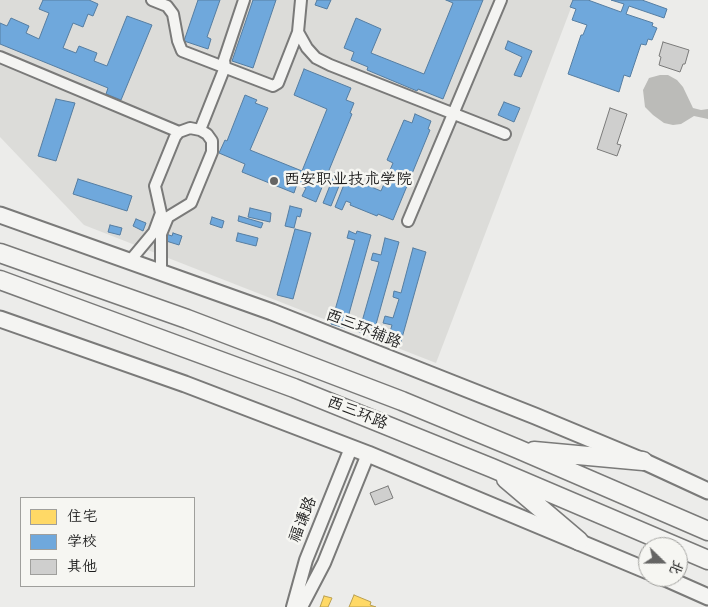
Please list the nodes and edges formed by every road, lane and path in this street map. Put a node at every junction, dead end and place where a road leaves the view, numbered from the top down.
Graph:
1 (244, 0) edge
2 (301, 0) edge
3 (501, 0) edge
4 (157, 1) edge
5 (298, 32) junction
6 (0, 57) edge
7 (225, 67) junction
8 (453, 114) junction
9 (200, 130) junction
10 (180, 132) junction
11 (505, 134) dead end
12 (0, 215) edge
13 (408, 221) dead end
14 (0, 253) edge
15 (130, 262) junction
16 (161, 273) junction
17 (0, 280) edge
18 (0, 319) edge
19 (351, 448) junction
20 (518, 449) junction
21 (368, 454) junction
22 (643, 461) junction
23 (492, 468) junction
24 (708, 490) edge
25 (708, 531) edge
26 (579, 541) junction
27 (708, 560) edge
28 (638, 567) edge
29 (686, 587) edge
30 (708, 597) edge
31 (293, 607) edge
32 (302, 607) edge

1 - 7 street
2 - 5 street
3 - 8 street
4 - 7 street
5 - 7 street
5 - 8 street
6 - 10 street
7 - 9 street
8 - 11 street
8 - 13 street
9 - 10 street
9 - 16 street
10 - 15 street
12 - 15 main road, 西三环辅路
14 - 20 highway, 西三环路
15 - 16 main road, 西三环辅路
16 - 22 main road, 西三环辅路
17 - 23 highway, 西三环路
18 - 19 main road
19 - 21 main road
19 - 31 street, 福谦路
20 - 22 highway
20 - 25 highway, 西三环路
21 - 26 main road
21 - 32 street
22 - 24 main road, 西三环辅路
23 - 26 highway
23 - 27 highway, 西三环路
26 - 28 main road
29 - 30 main road

